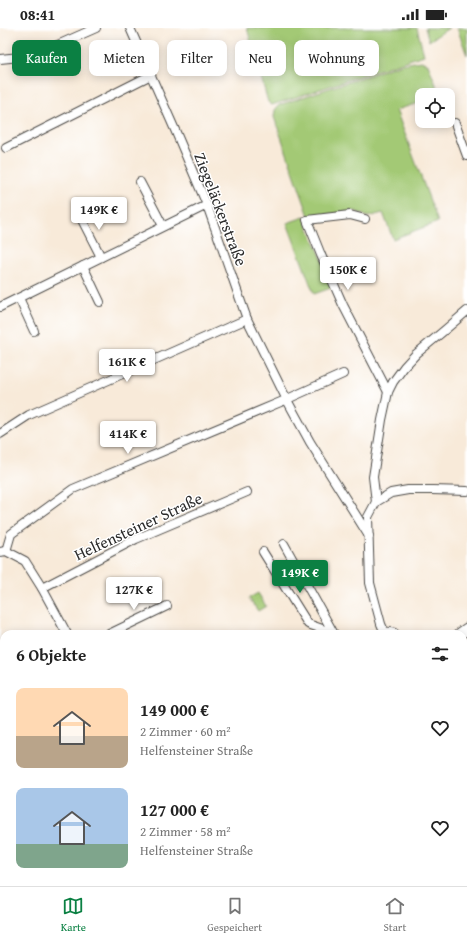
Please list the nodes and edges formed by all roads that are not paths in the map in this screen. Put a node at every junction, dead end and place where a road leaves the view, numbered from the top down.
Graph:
1 (96, 28) edge
2 (130, 28) edge
3 (135, 40) edge
4 (0, 59) edge
5 (149, 76) edge
6 (151, 76) edge
7 (455, 122) dead end
8 (6, 148) dead end
9 (467, 156) edge
10 (140, 182) dead end
11 (207, 205) junction
12 (79, 214) dead end
13 (365, 219) dead end
14 (163, 226) junction
15 (101, 257) junction
16 (83, 266) junction
17 (19, 298) junction
18 (100, 302) dead end
19 (0, 307) edge
20 (467, 311) edge
21 (247, 319) junction
22 (34, 331) dead end
23 (343, 374) dead end
24 (388, 392) junction
25 (287, 400) junction
26 (0, 434) edge
27 (247, 492) dead end
28 (467, 492) edge
29 (376, 502) junction
30 (368, 536) junction
31 (284, 544) dead end
32 (3, 552) edge
33 (263, 552) dead end
34 (42, 588) junction
35 (167, 606) dead end
36 (65, 630) edge
37 (118, 630) edge
38 (325, 630) edge
39 (332, 630) edge
40 (384, 630) edge

1 - 4 street
2 - 3 street, Ziegeläckerstraße
5 - 8 street
6 - 11 street, Ziegeläckerstraße
7 - 9 street
10 - 14 street
11 - 14 street
11 - 21 street, Ziegeläckerstraße
12 - 15 street
13 - 24 street
14 - 15 street
15 - 16 street
16 - 17 street
16 - 18 street
17 - 19 street
17 - 22 street
20 - 24 street
21 - 25 street, Ziegeläckerstraße
21 - 26 street
23 - 25 street
24 - 29 street
25 - 30 street, Ziegeläckerstraße
25 - 32 street
27 - 34 street, Helfensteiner Straße
28 - 29 street
29 - 30 street
30 - 40 street
31 - 39 street
32 - 34 street
33 - 38 street
34 - 36 street
35 - 37 street

